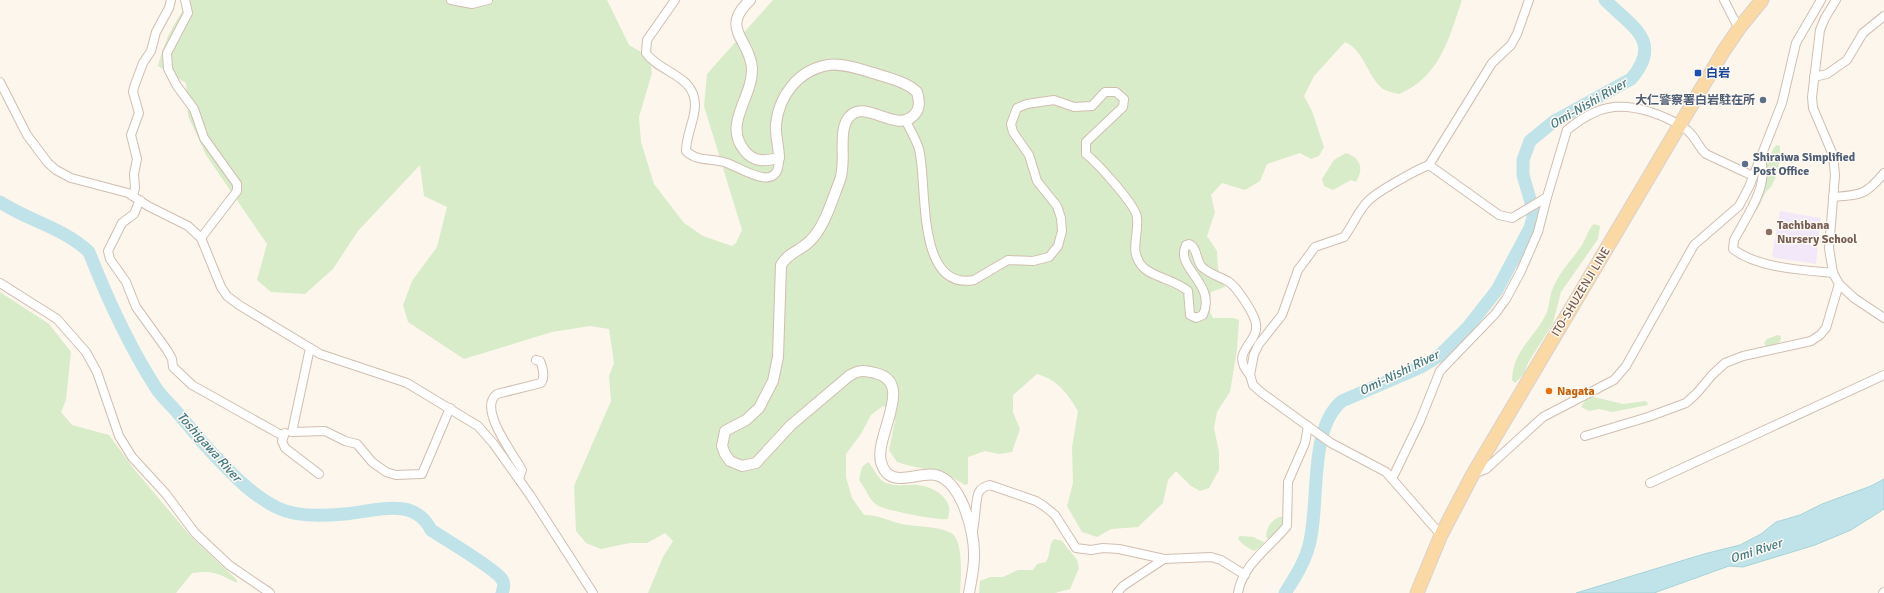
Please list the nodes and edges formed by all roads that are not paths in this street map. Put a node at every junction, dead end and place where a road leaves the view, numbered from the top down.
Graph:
1 (171, 0) edge
2 (185, 0) edge
3 (451, 0) edge
4 (488, 0) edge
5 (674, 0) edge
6 (750, 0) edge
7 (1529, 0) edge
8 (1724, 0) edge
9 (1762, 0) edge
10 (1821, 0) edge
11 (1836, 0) edge
12 (1884, 16) edge
13 (1739, 29) junction
14 (1814, 78) junction
15 (0, 82) edge
16 (906, 121) junction
17 (1680, 126) junction
18 (780, 158) junction
19 (1760, 158) junction
20 (1429, 165) junction
21 (1884, 173) edge
22 (1753, 176) junction
23 (1833, 197) junction
24 (136, 198) junction
25 (1545, 198) junction
26 (201, 238) junction
27 (1833, 273) junction
28 (0, 283) edge
29 (1839, 284) junction
30 (1884, 318) edge
31 (310, 348) junction
32 (536, 360) dead end
33 (1250, 375) junction
34 (1884, 375) edge
35 (450, 408) junction
36 (1311, 428) junction
37 (292, 432) junction
38 (283, 436) junction
39 (1585, 436) dead end
40 (319, 474) dead end
41 (1473, 474) junction
42 (519, 479) junction
43 (1392, 479) junction
44 (1650, 483) dead end
45 (972, 534) junction
46 (1441, 535) junction
47 (1164, 559) junction
48 (1245, 575) junction
49 (270, 593) edge
50 (593, 593) edge
51 (969, 593) edge
52 (1117, 593) edge
53 (1238, 593) edge
54 (1417, 593) edge

1 - 24 street
2 - 26 street
3 - 4 street
5 - 18 street
6 - 18 street
7 - 20 street
8 - 13 street
9 - 13 main road, ITO-SHUZENJI LINE
10 - 19 street
11 - 14 street
12 - 14 street
13 - 17 main road, ITO-SHUZENJI LINE
14 - 23 street
15 - 24 street
16 - 18 street
16 - 33 street
16 - 45 street
17 - 22 street
17 - 25 street
17 - 41 main road, ITO-SHUZENJI LINE
19 - 22 street
19 - 27 street
20 - 25 street
20 - 33 street
21 - 23 street
22 - 41 street
23 - 27 street
24 - 26 street
24 - 38 street
25 - 43 street
26 - 31 street
27 - 29 street
28 - 49 street
29 - 30 street
29 - 39 street
31 - 35 street
31 - 37 street
32 - 42 street
33 - 36 street
34 - 44 street
35 - 37 street
35 - 42 street
36 - 43 street
36 - 48 street
37 - 38 street
38 - 40 street
41 - 46 main road, ITO-SHUZENJI LINE
42 - 50 street
43 - 46 street
45 - 47 street
45 - 51 street
46 - 54 main road, ITO-SHUZENJI LINE
47 - 48 street
47 - 52 street
48 - 53 street

